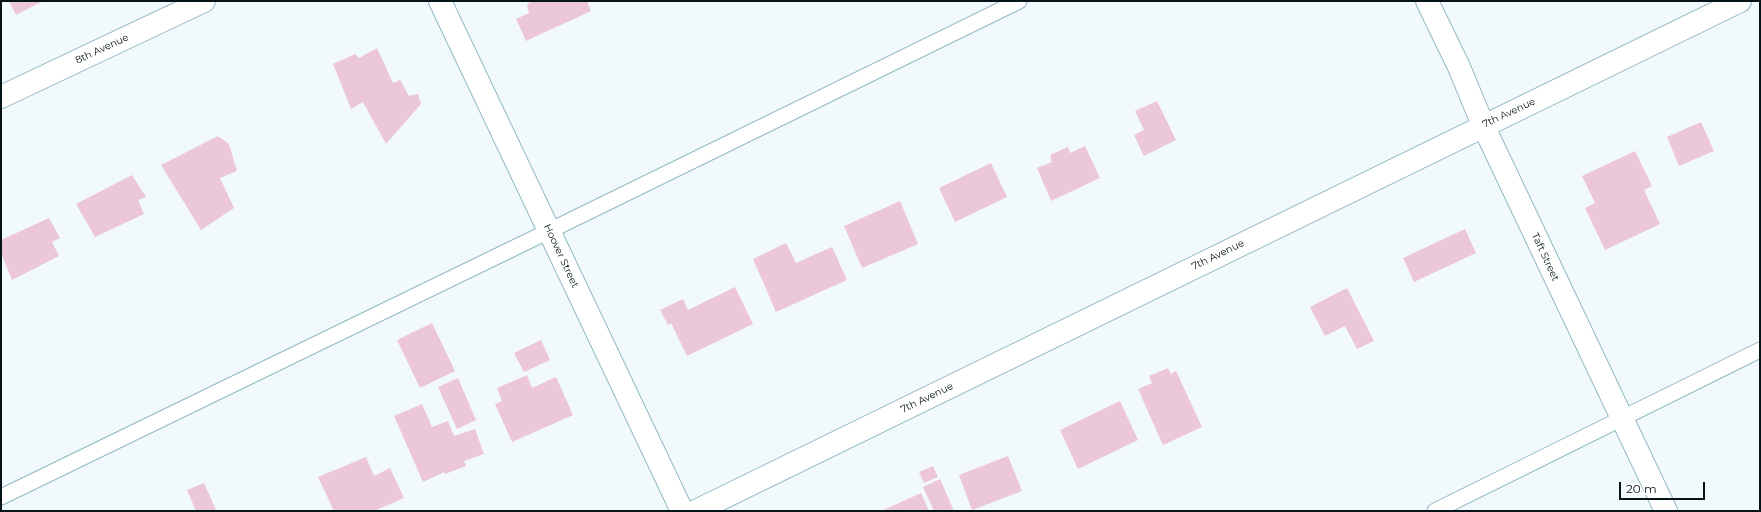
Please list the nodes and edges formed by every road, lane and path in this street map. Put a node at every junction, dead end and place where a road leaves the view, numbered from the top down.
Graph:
1 (204, 1) edge
2 (440, 1) edge
3 (1018, 1) edge
4 (1427, 1) edge
5 (1740, 1) edge
6 (1, 97) edge
7 (1483, 125) junction
8 (549, 231) junction
9 (1760, 350) edge
10 (1622, 418) junction
11 (1, 497) edge
12 (682, 511) edge
13 (696, 511) edge
14 (1435, 511) edge
15 (1666, 511) edge

1 - 6 street, 8th Avenue
2 - 8 street, Hoover Street
3 - 8 lane
4 - 7 street, Taft Street
5 - 7 street, 7th Avenue
7 - 10 street, Taft Street
7 - 13 street, 7th Avenue
8 - 11 lane
8 - 12 street, Hoover Street
9 - 10 lane
10 - 14 lane
10 - 15 street, Taft Street

